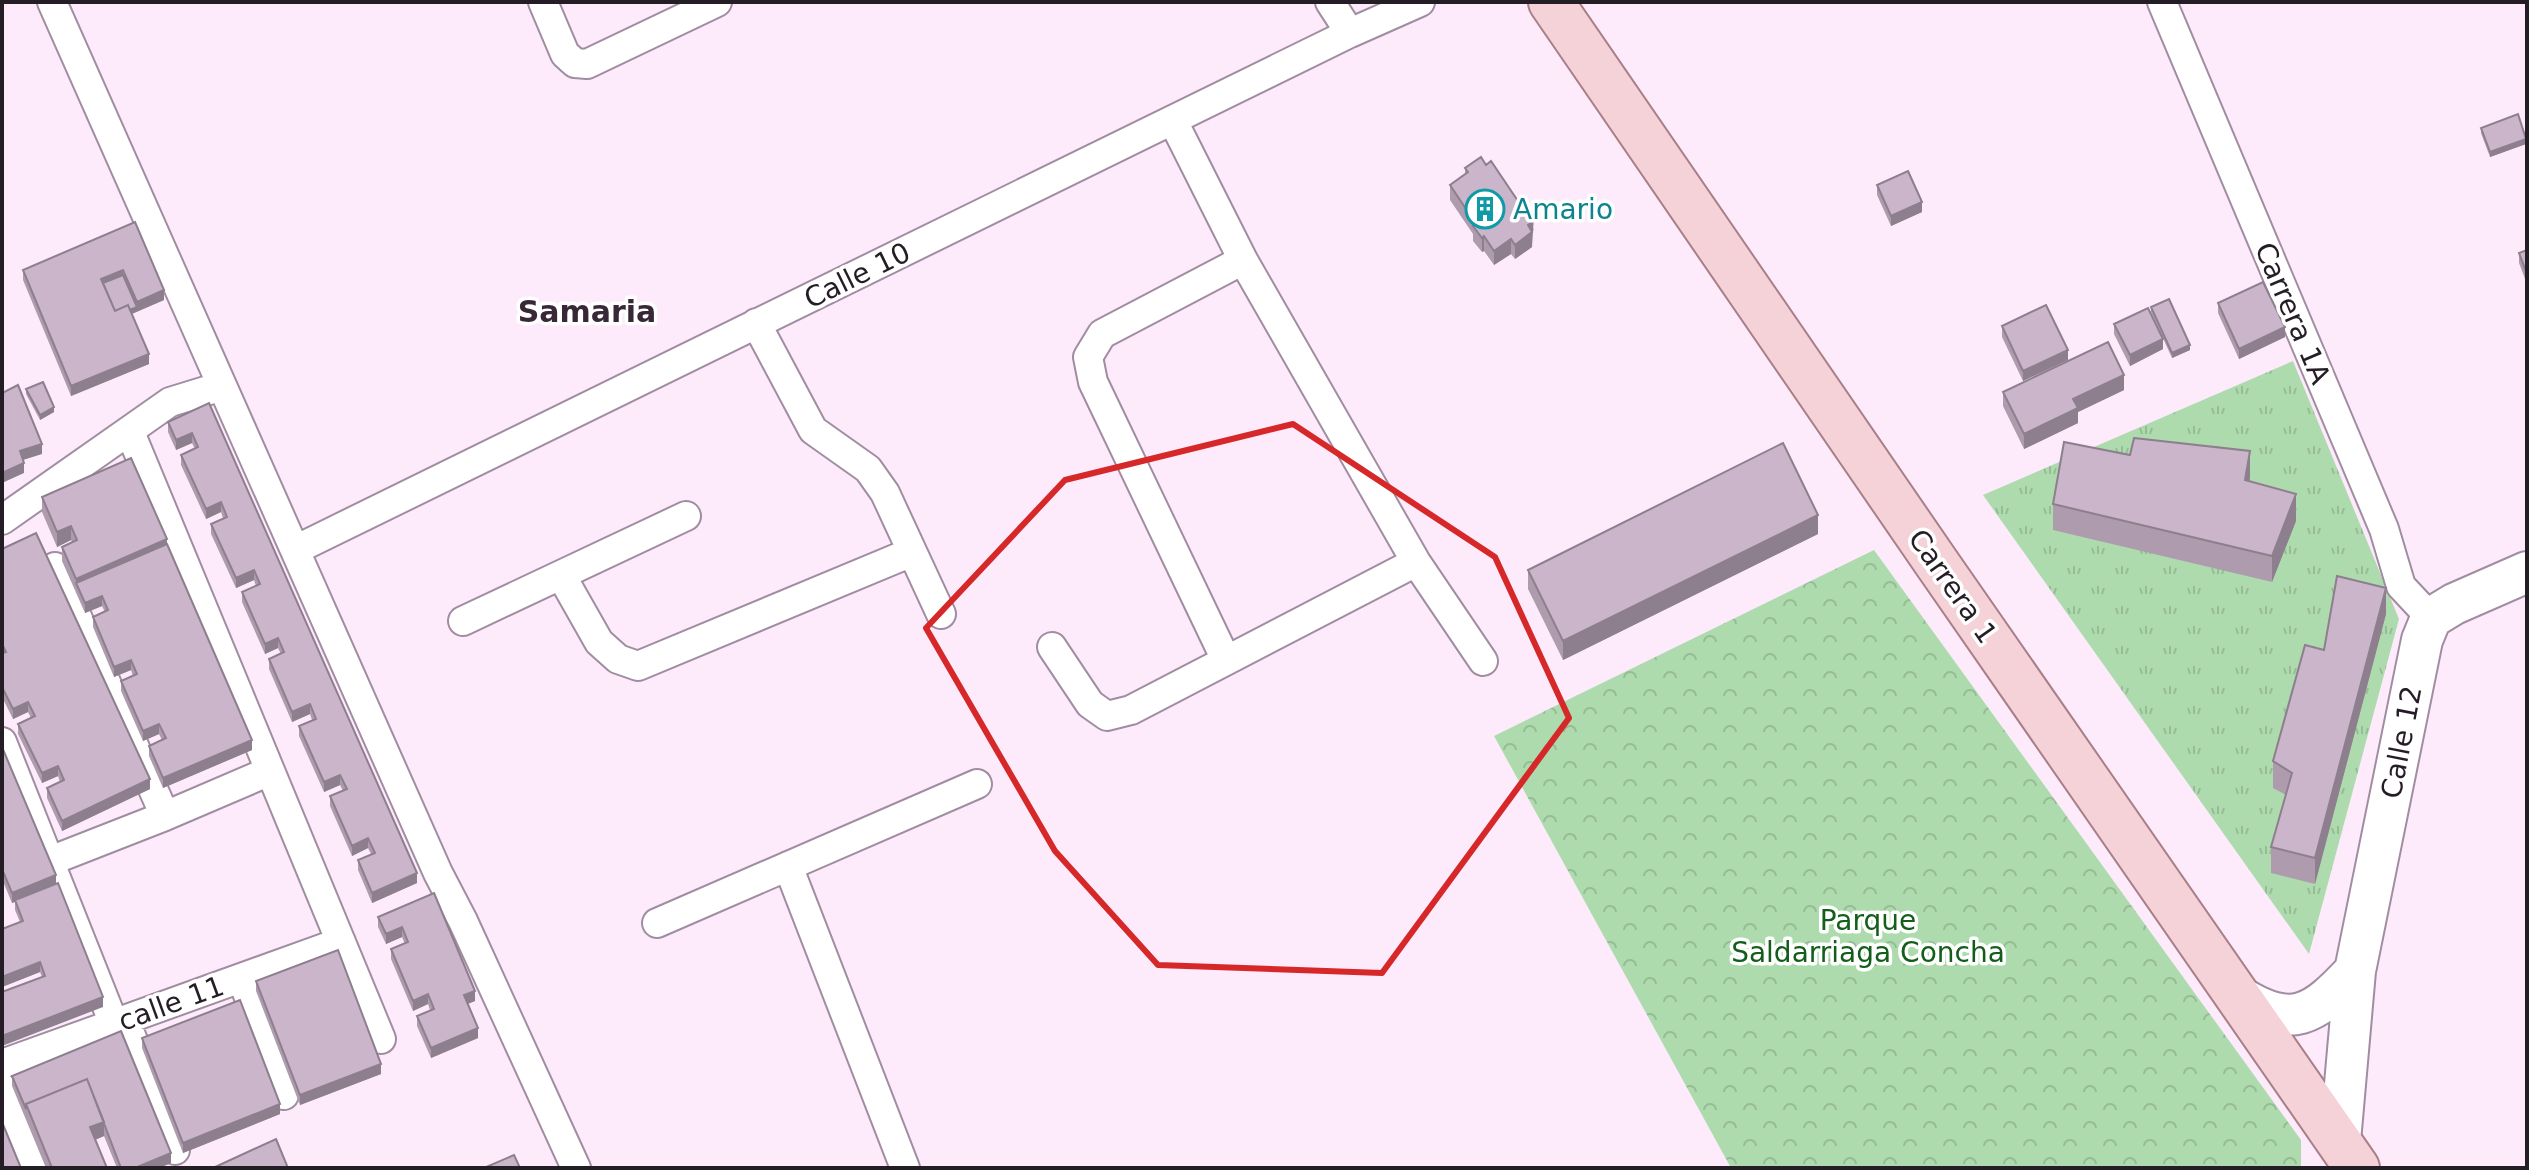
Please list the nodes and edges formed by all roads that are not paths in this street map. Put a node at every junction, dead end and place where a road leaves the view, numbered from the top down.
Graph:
1 (52, 2) edge
2 (543, 2) edge
3 (717, 2) edge
4 (1330, 2) edge
5 (1420, 2) edge
6 (2166, 3) edge
7 (1549, 7) edge
8 (1350, 33) junction
9 (1173, 121) junction
10 (1243, 260) junction
11 (756, 323) junction
12 (222, 386) junction
13 (130, 432) junction
14 (686, 516) dead end
15 (2, 520) edge
16 (295, 550) junction
17 (912, 552) junction
18 (1416, 562) junction
19 (55, 567) edge
20 (2527, 572) edge
21 (561, 575) junction
22 (2401, 586) junction
23 (2369, 587) edge
24 (941, 614) dead end
25 (2431, 618) junction
26 (463, 621) dead end
27 (1052, 647) dead end
28 (1226, 660) junction
29 (1483, 661) dead end
30 (2, 742) edge
31 (270, 771) junction
32 (977, 784) dead end
33 (165, 816) junction
34 (50, 861) junction
35 (788, 866) junction
36 (657, 923) dead end
37 (341, 942) junction
38 (2355, 971) junction
39 (242, 978) junction
40 (2237, 995) junction
41 (119, 1022) junction
42 (381, 1039) dead end
43 (2, 1064) edge
44 (2, 1088) edge
45 (284, 1095) dead end
46 (175, 1150) dead end
47 (2348, 1154) edge
48 (35, 1168) edge
49 (576, 1168) edge
50 (905, 1168) edge

1 - 12 street
2 - 3 street
4 - 8 street
5 - 8 street, Calle 10
6 - 22 street, Carrera 1A
7 - 40 main road, Carrera 1
8 - 9 street, Calle 10
9 - 10 street
9 - 11 street, Calle 10
10 - 18 street
10 - 28 street
11 - 16 street, Calle 10
11 - 17 street
12 - 13 street
12 - 16 street
13 - 15 street
13 - 31 street
14 - 21 street
16 - 49 street
17 - 21 street
17 - 24 street
18 - 28 street
18 - 29 street
19 - 33 street
20 - 25 street
21 - 26 street
22 - 23 street
22 - 25 street, Carrera 1A
25 - 38 street, Calle 12
27 - 28 street
30 - 34 street
31 - 33 street
31 - 37 street
32 - 35 street
33 - 34 street
34 - 41 street
35 - 36 street
35 - 50 street
37 - 39 street, calle 11
37 - 42 street
38 - 40 street
38 - 47 street, Calle 12
39 - 41 street, calle 11
39 - 45 street
40 - 47 main road, Carrera 1
41 - 43 street, calle 11
41 - 46 street
44 - 48 street

